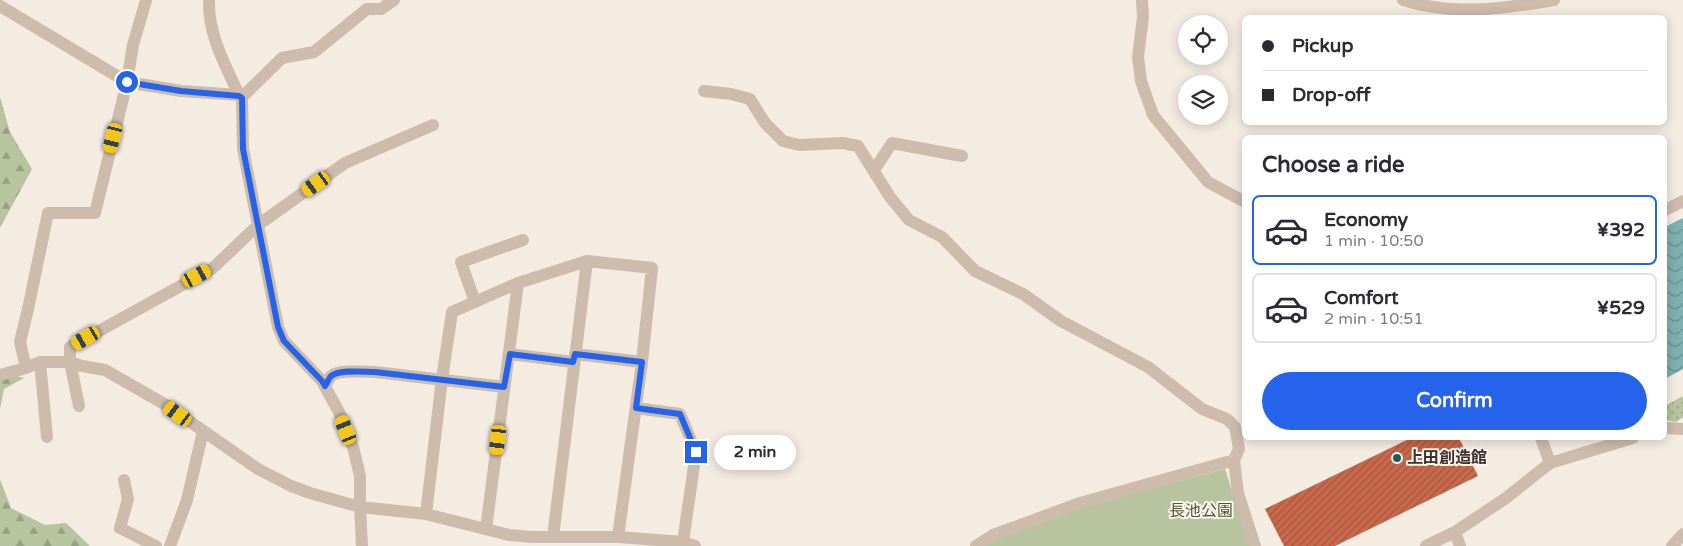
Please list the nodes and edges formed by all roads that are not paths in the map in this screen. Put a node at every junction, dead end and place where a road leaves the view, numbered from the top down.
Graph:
1 (146, 0) edge
2 (210, 0) edge
3 (394, 0) edge
4 (1142, 0) edge
5 (1403, 0) edge
6 (1554, 0) edge
7 (0, 6) edge
8 (127, 82) junction
9 (704, 91) dead end
10 (240, 96) junction
11 (434, 125) dead end
12 (962, 156) dead end
13 (874, 170) junction
14 (1242, 200) edge
15 (1683, 200) edge
16 (1667, 209) edge
17 (258, 225) junction
18 (523, 240) dead end
19 (586, 261) junction
20 (518, 283) junction
21 (475, 302) junction
22 (510, 354) junction
23 (574, 358) junction
24 (40, 362) junction
25 (70, 362) junction
26 (642, 362) junction
27 (26, 368) junction
28 (0, 375) edge
29 (442, 379) junction
30 (325, 386) junction
31 (504, 387) junction
32 (79, 406) dead end
33 (636, 408) junction
34 (1667, 428) edge
35 (1683, 429) edge
36 (202, 431) junction
37 (47, 437) dead end
38 (1542, 440) edge
39 (1626, 440) edge
40 (1234, 460) junction
41 (1550, 463) junction
42 (124, 480) dead end
43 (360, 507) junction
44 (426, 514) junction
45 (486, 529) junction
46 (1455, 532) junction
47 (1683, 534) edge
48 (553, 537) junction
49 (618, 537) junction
50 (510, 540) edge
51 (689, 544) edge
52 (156, 546) edge
53 (170, 546) edge
54 (362, 546) edge
55 (976, 546) edge
56 (1255, 546) edge
57 (1426, 546) edge
58 (1460, 546) edge
59 (1672, 546) edge

1 - 8 street
2 - 10 street
3 - 10 street
4 - 14 street
5 - 6 street
7 - 8 street
8 - 10 street
8 - 27 street
9 - 13 street
10 - 17 street
11 - 17 street
12 - 13 street
13 - 40 street
15 - 16 street
17 - 25 street
17 - 30 street
18 - 21 street
19 - 20 street
19 - 23 street
19 - 26 street
20 - 21 street
20 - 22 street
21 - 29 street
22 - 23 street
22 - 31 street
23 - 26 street
23 - 48 street
24 - 25 street
24 - 27 street
24 - 37 street
25 - 32 street
25 - 36 street
26 - 33 street
27 - 28 street
29 - 30 street
29 - 31 street
29 - 44 street
30 - 43 street
31 - 45 street
33 - 49 street
33 - 51 street
34 - 35 street
36 - 43 street
36 - 53 street
38 - 41 street
39 - 41 street
40 - 55 street
40 - 56 street
41 - 46 street
42 - 52 street
43 - 44 street
43 - 54 street
44 - 45 street
45 - 50 street
46 - 57 street
46 - 58 street
47 - 59 street
48 - 49 street
48 - 50 street
49 - 51 street

